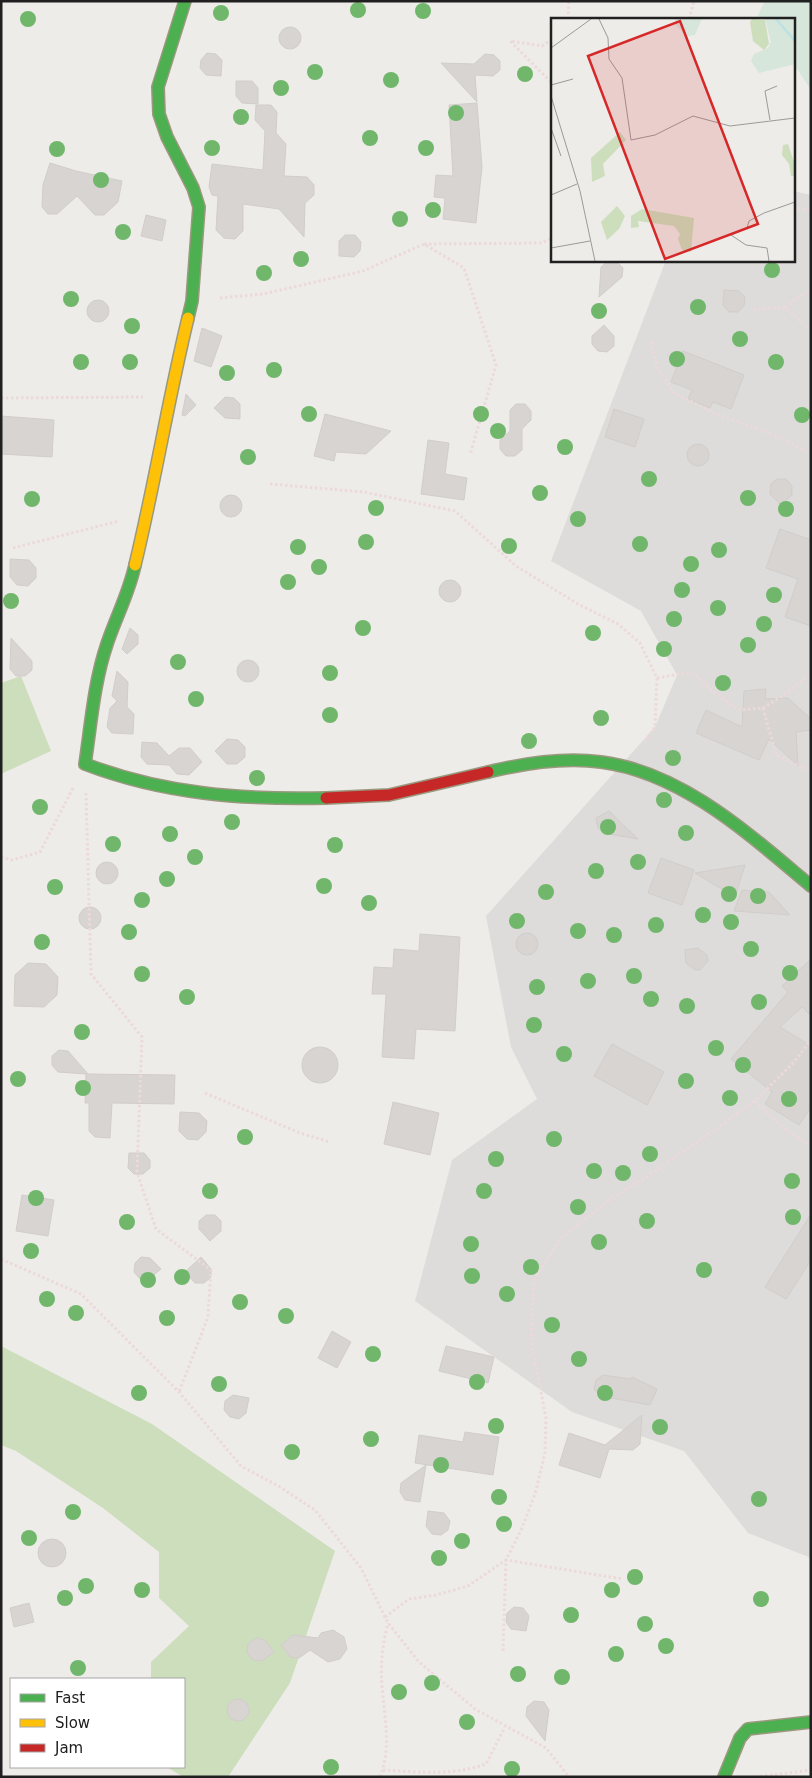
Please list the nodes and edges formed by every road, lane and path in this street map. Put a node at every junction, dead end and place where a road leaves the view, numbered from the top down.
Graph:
1 (185, 1) edge
2 (569, 1) edge
3 (694, 1) edge
4 (568, 18) edge
5 (689, 18) edge
6 (551, 40) edge
7 (551, 82) edge
8 (794, 208) edge
9 (811, 210) edge
10 (551, 238) edge
11 (424, 244) junction
12 (811, 289) edge
13 (192, 301) junction
14 (785, 307) junction
15 (753, 310) dead end
16 (811, 331) edge
17 (652, 342) dead end
18 (169, 397) junction
19 (1, 398) edge
20 (811, 454) edge
21 (470, 455) dead end
22 (270, 484) dead end
23 (148, 513) junction
24 (13, 548) dead end
25 (811, 673) edge
26 (657, 678) junction
27 (763, 708) junction
28 (85, 764) junction
29 (627, 767) junction
30 (811, 769) edge
31 (1, 858) edge
32 (811, 886) edge
33 (811, 1040) edge
34 (205, 1093) dead end
35 (755, 1101) junction
36 (330, 1142) dead end
37 (811, 1146) edge
38 (1, 1259) edge
39 (179, 1392) junction
40 (506, 1560) junction
41 (623, 1579) dead end
42 (385, 1617) junction
43 (388, 1623) junction
44 (503, 1651) dead end
45 (811, 1722) edge
46 (505, 1727) junction
47 (383, 1770) junction
48 (811, 1770) edge
49 (380, 1777) edge
50 (569, 1777) edge
51 (724, 1777) edge
52 (755, 1777) edge

1 - 13 street
2 - 4 path
3 - 5 path
6 - 7 path
8 - 9 path
10 - 11 path
11 - 13 path
11 - 21 path
12 - 14 path
13 - 18 street
14 - 15 path
14 - 16 path
17 - 20 path
18 - 19 path
18 - 23 street
22 - 26 path
23 - 24 path
23 - 28 street
25 - 27 path
26 - 27 path
26 - 29 path
27 - 30 path
28 - 29 street
28 - 31 path
28 - 39 path
29 - 32 street
33 - 35 path
34 - 36 path
35 - 37 path
35 - 40 path
38 - 39 path
39 - 42 path
40 - 41 path
40 - 42 path
40 - 44 path
42 - 43 path
43 - 46 path
43 - 47 path
45 - 51 street
46 - 47 path
46 - 50 path
47 - 49 path
48 - 52 path

